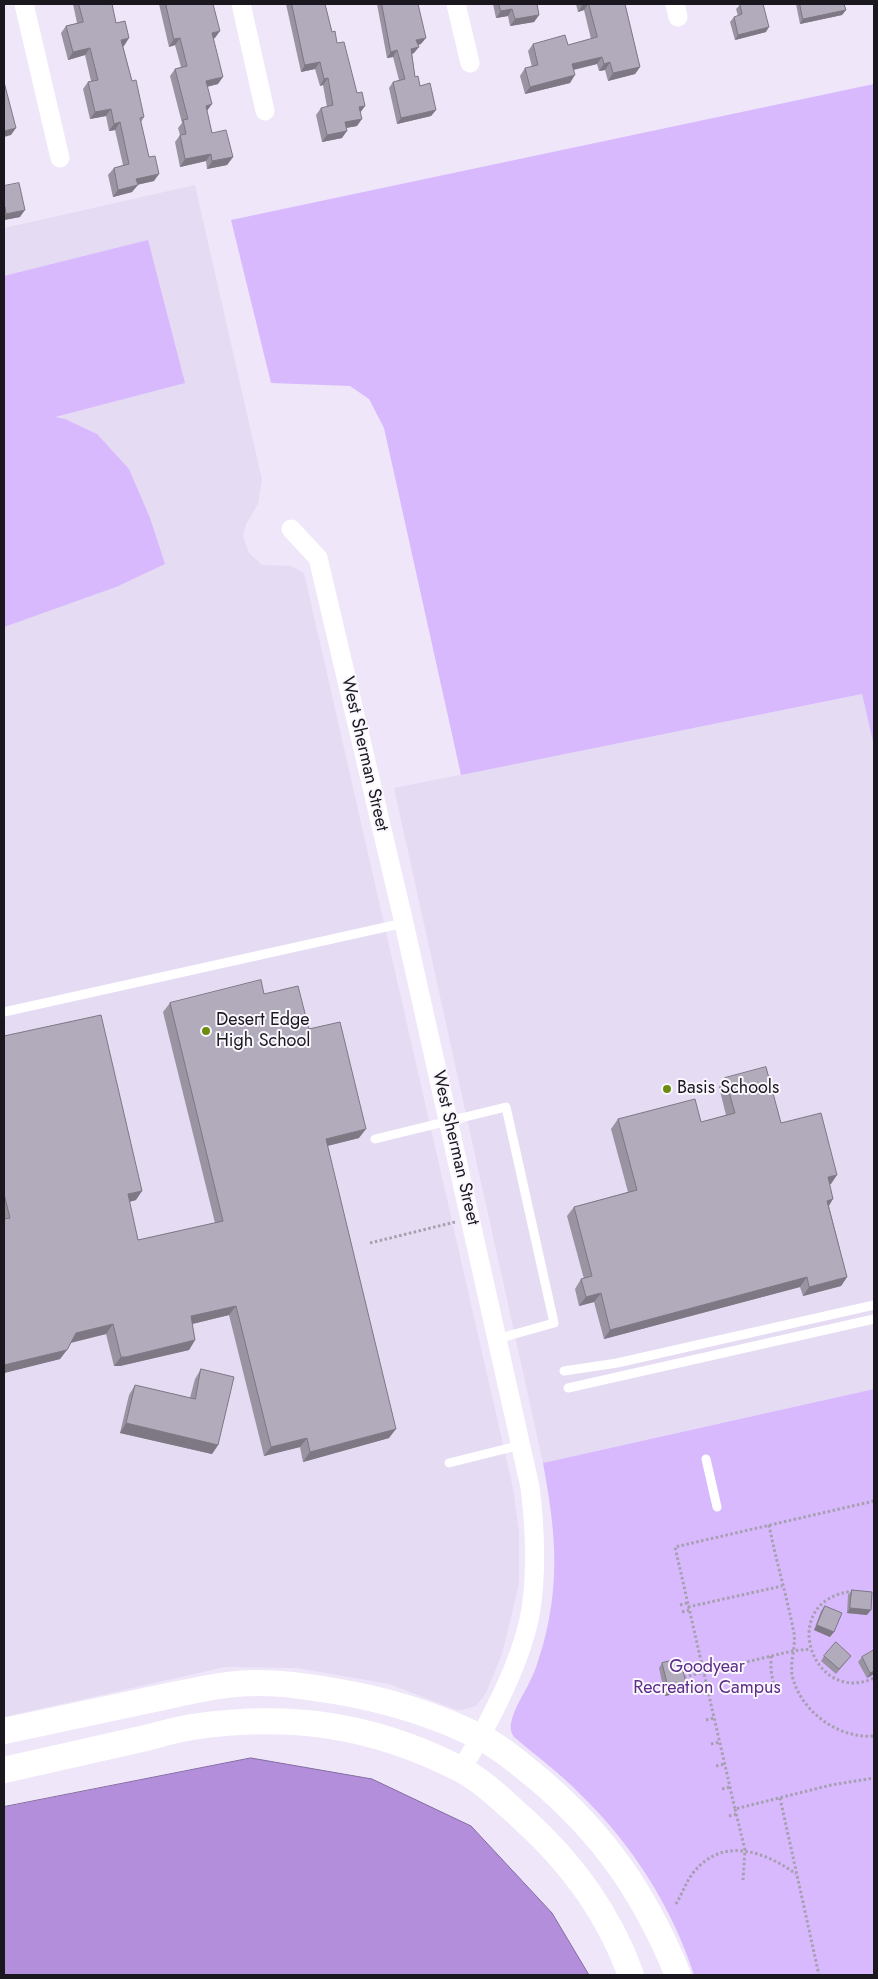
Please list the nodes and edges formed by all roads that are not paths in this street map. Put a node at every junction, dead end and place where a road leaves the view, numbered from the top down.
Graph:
1 (24, 4) edge
2 (241, 4) edge
3 (456, 4) edge
4 (470, 63) dead end
5 (265, 111) dead end
6 (60, 158) dead end
7 (291, 529) dead end
8 (404, 923) junction
9 (4, 1012) edge
10 (449, 1121) junction
11 (375, 1139) dead end
12 (874, 1305) edge
13 (874, 1319) edge
14 (497, 1339) junction
15 (564, 1371) dead end
16 (568, 1388) dead end
17 (521, 1445) junction
18 (706, 1458) dead end
19 (449, 1463) dead end
20 (717, 1507) dead end
21 (261, 1683) junction
22 (4, 1730) edge
23 (481, 1738) junction
24 (137, 1740) junction
25 (4, 1770) edge
26 (461, 1770) junction
27 (631, 1975) edge
28 (678, 1975) edge

1 - 6 street
2 - 5 street
3 - 4 street
7 - 8 street, West Sherman Street
8 - 9 lane
8 - 10 street, West Sherman Street
10 - 11 lane
10 - 14 street, West Sherman Street
10 - 14 lane
12 - 15 lane
13 - 16 lane
14 - 17 street, West Sherman Street
17 - 19 lane
17 - 23 street, West Sherman Street
18 - 20 lane
21 - 22 street
21 - 23 street
21 - 24 street
23 - 26 street, West Sherman Street
23 - 28 street
24 - 25 street
24 - 26 street
26 - 27 street

